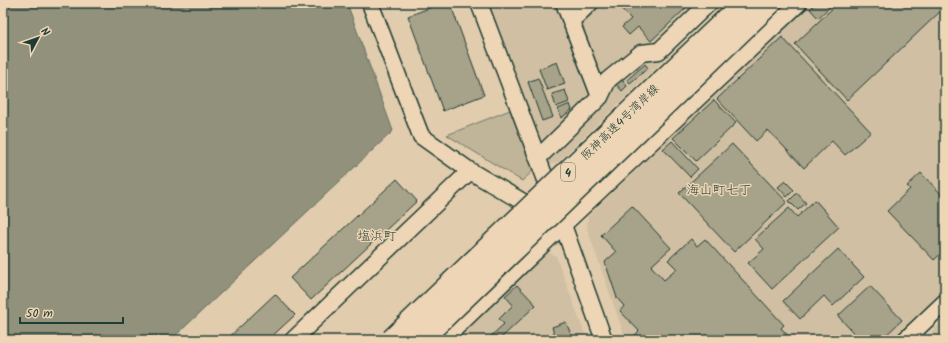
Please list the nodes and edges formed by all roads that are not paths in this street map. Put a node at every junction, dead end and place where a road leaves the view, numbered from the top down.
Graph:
1 (370, 3) edge
2 (479, 3) edge
3 (564, 3) edge
4 (590, 3) edge
5 (709, 3) edge
6 (744, 3) edge
7 (770, 3) edge
8 (799, 3) edge
9 (571, 21) junction
10 (600, 97) junction
11 (538, 158) junction
12 (470, 171) junction
13 (563, 225) junction
14 (945, 302) edge
15 (293, 340) edge
16 (392, 340) edge
17 (420, 340) edge
18 (443, 340) edge
19 (604, 340) edge
20 (905, 340) edge

1 - 12 street
2 - 11 street
3 - 9 street
4 - 9 street
5 - 10 street
6 - 16 highway, 阪神高速4号湾岸線 / 4, bridge
7 - 17 highway, 阪神高速4号湾岸線 / 4, bridge
8 - 13 street
9 - 10 street
10 - 11 street
11 - 13 street
12 - 13 street
12 - 15 street
13 - 18 street
13 - 19 street
14 - 20 street

